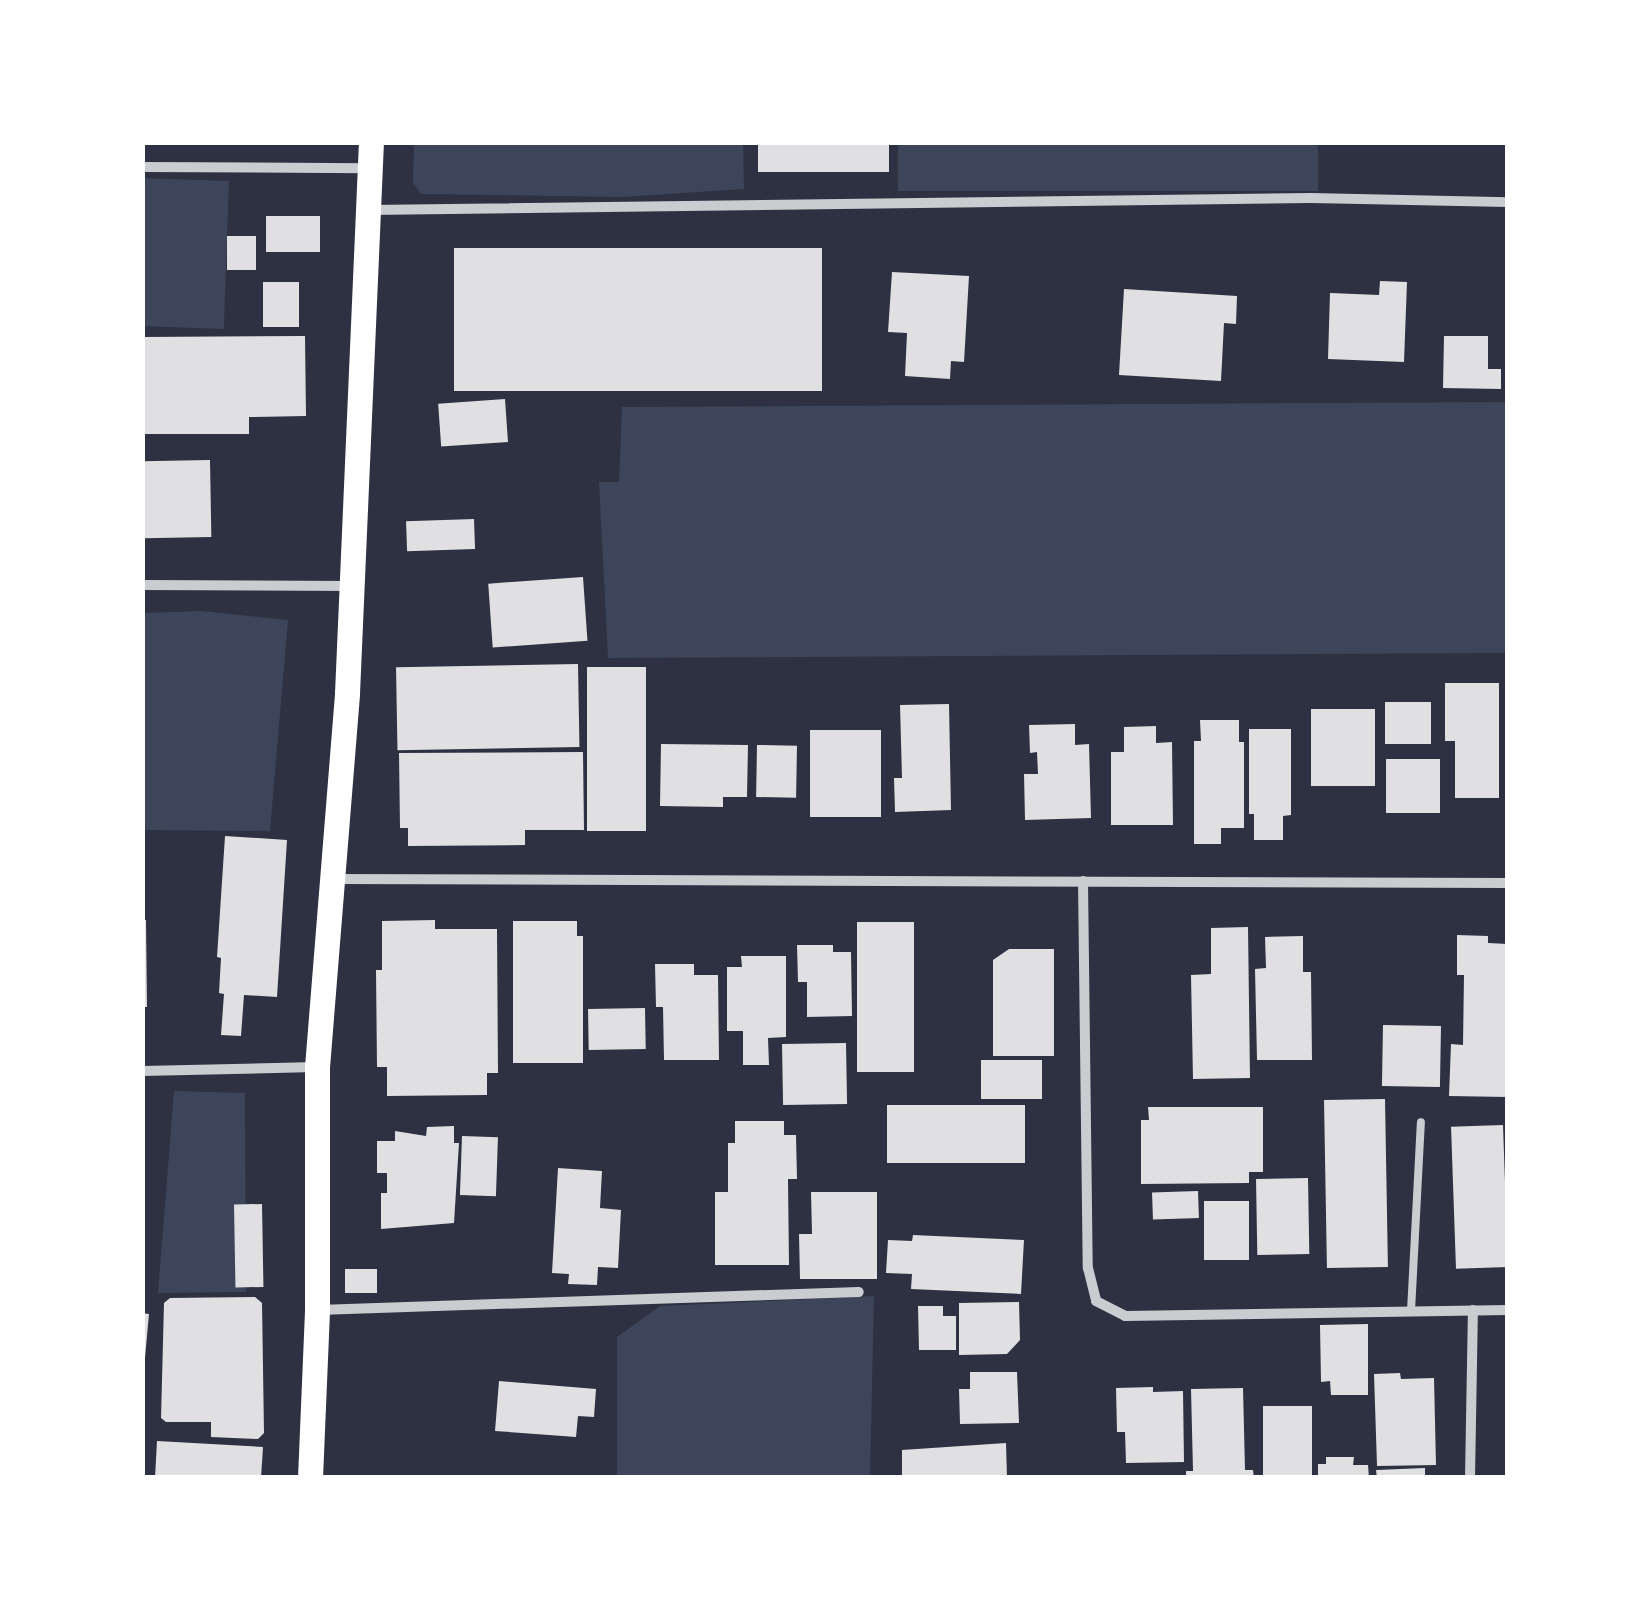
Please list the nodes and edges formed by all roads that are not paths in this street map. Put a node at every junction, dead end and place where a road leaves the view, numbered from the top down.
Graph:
1 (370, 155) edge
2 (142, 167) edge
3 (1508, 202) edge
4 (368, 210) junction
5 (142, 585) edge
6 (351, 586) junction
7 (331, 879) junction
8 (1083, 881) junction
9 (1508, 883) edge
10 (317, 1068) junction
11 (142, 1071) edge
12 (1421, 1122) dead end
13 (858, 1292) dead end
14 (317, 1310) junction
15 (1473, 1310) junction
16 (1508, 1310) edge
17 (1412, 1311) junction
18 (310, 1478) edge
19 (1470, 1478) edge

1 - 2 street
1 - 4 main road
3 - 4 street
4 - 6 main road
5 - 6 street
6 - 7 main road
7 - 8 street
7 - 10 main road
8 - 9 street
8 - 17 street
10 - 11 street
10 - 14 main road
12 - 17 lane
13 - 14 street
14 - 18 main road
15 - 16 street
15 - 17 street
15 - 19 street

